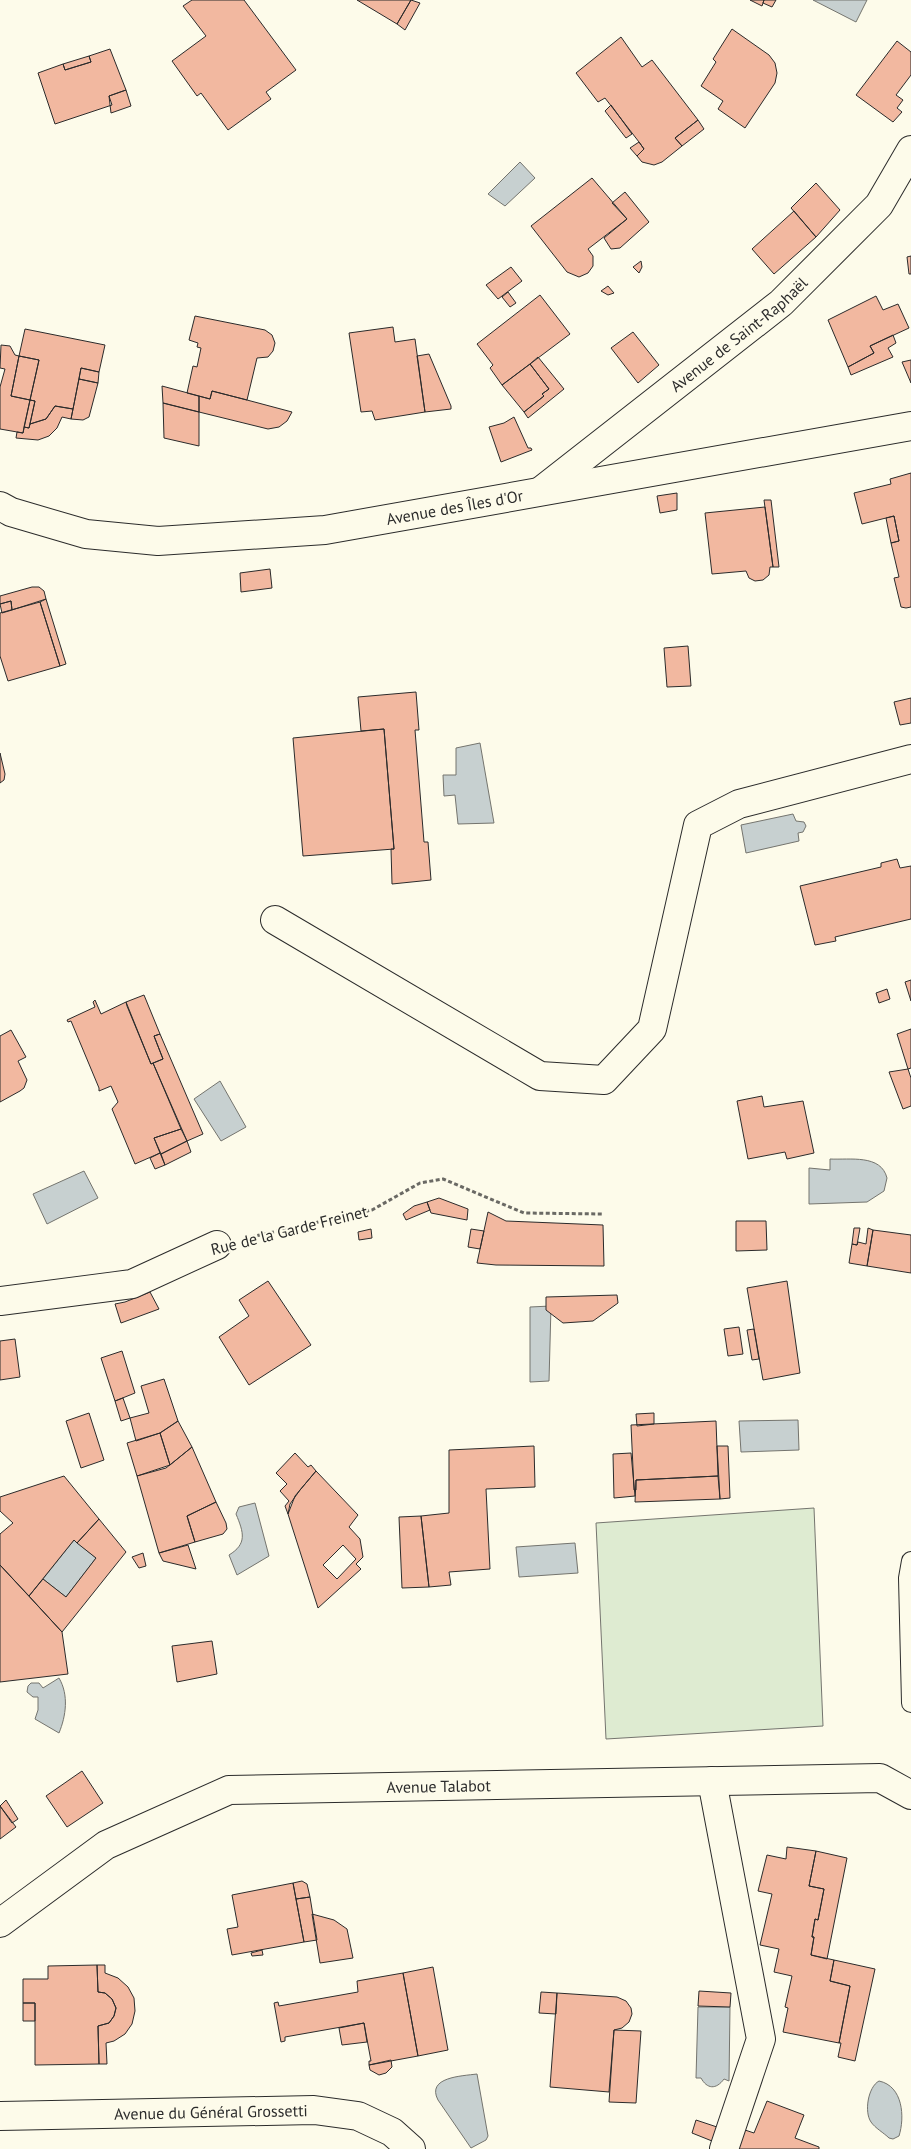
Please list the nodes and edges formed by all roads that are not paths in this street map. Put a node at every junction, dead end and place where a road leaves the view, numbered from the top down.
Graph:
1 (911, 150) edge
2 (911, 426) edge
3 (538, 492) junction
4 (0, 506) edge
5 (911, 759) edge
6 (274, 920) dead end
7 (216, 1245) road end
8 (0, 1301) edge
9 (911, 1561) edge
10 (911, 1703) edge
11 (712, 1781) junction
12 (911, 1795) edge
13 (0, 1923) edge
14 (0, 2116) edge
15 (412, 2149) edge
16 (724, 2149) edge

1 - 3 street, Avenue de Saint-Raphaël
2 - 3 street, Avenue des Îles d'Or
3 - 4 street, Avenue des Îles d'Or
5 - 6 street
7 - 8 street, Rue de la Garde Freinet
9 - 10 lane
11 - 12 street, Avenue Talabot
11 - 13 street, Avenue Talabot
11 - 16 street
14 - 15 street, Avenue du Général Grossetti

